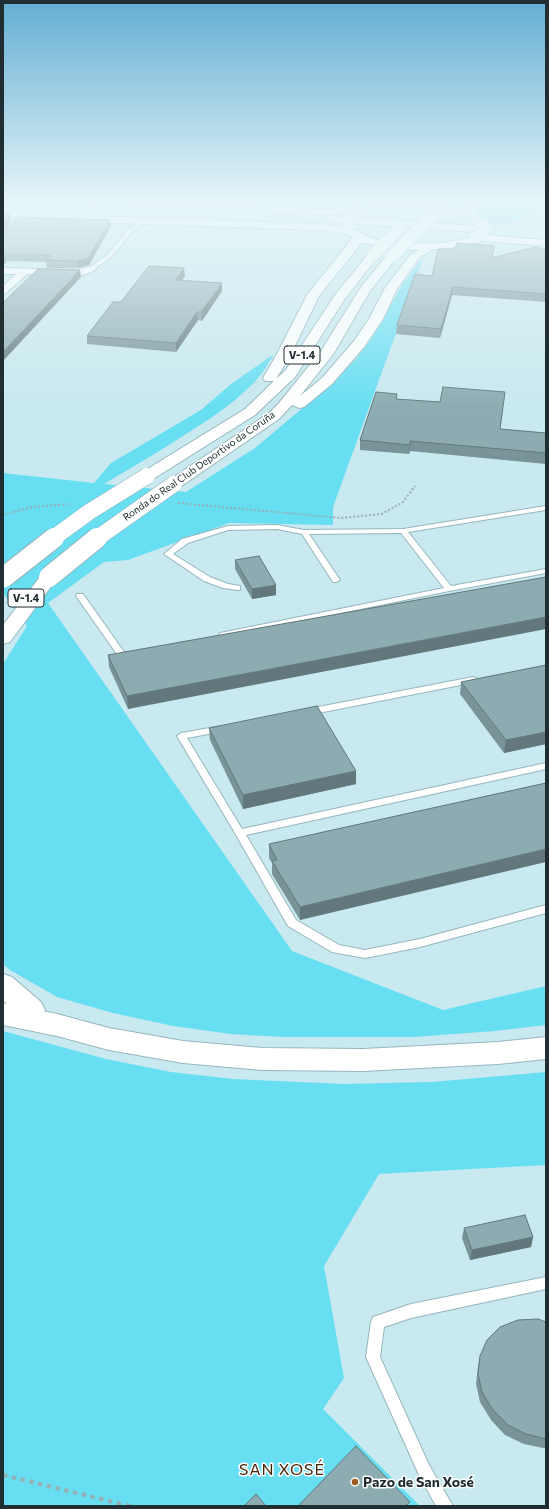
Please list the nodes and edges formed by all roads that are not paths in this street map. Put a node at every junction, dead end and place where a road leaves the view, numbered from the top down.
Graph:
1 (90, 269) edge
2 (334, 269) edge
3 (362, 269) edge
4 (381, 269) edge
5 (405, 269) edge
6 (3, 271) edge
7 (24, 272) junction
8 (3, 291) edge
9 (274, 416) junction
10 (211, 436) junction
11 (546, 508) edge
12 (403, 531) junction
13 (304, 532) junction
14 (546, 571) edge
15 (49, 577) junction
16 (3, 578) edge
17 (336, 580) dead end
18 (237, 588) dead end
19 (449, 589) junction
20 (80, 596) dead end
21 (3, 619) edge
22 (216, 636) edge
23 (3, 638) edge
24 (138, 652) edge
25 (484, 678) edge
26 (298, 714) edge
27 (228, 728) edge
28 (546, 766) edge
29 (240, 833) junction
30 (546, 909) edge
31 (3, 984) edge
32 (3, 995) edge
33 (31, 1010) junction
34 (3, 1014) edge
35 (57, 1024) junction
36 (546, 1048) edge
37 (546, 1283) edge
38 (445, 1506) edge

1 - 7 street
2 - 10 main road
3 - 10 main road, Ronda do Real Club Deportivo da Coruña / V-1.4, bridge
4 - 9 main road, Ronda do Real Club Deportivo da Coruña / V-1.4, bridge
5 - 9 main road
6 - 7 street
7 - 8 street
9 - 15 main road, Ronda do Real Club Deportivo da Coruña / V-1.4, bridge
10 - 16 main road, Ronda do Real Club Deportivo da Coruña / V-1.4, bridge
11 - 12 lane
12 - 13 lane
12 - 19 lane
13 - 17 lane
13 - 18 lane
14 - 19 lane
15 - 21 main road, Ronda do Real Club Deportivo da Coruña / V-1.4
15 - 23 main road
19 - 22 lane
20 - 24 lane
25 - 26 lane
27 - 29 lane
28 - 29 lane
29 - 30 lane
31 - 33 main road
32 - 33 main road
33 - 35 main road
34 - 35 main road
35 - 36 main road
37 - 38 lane

